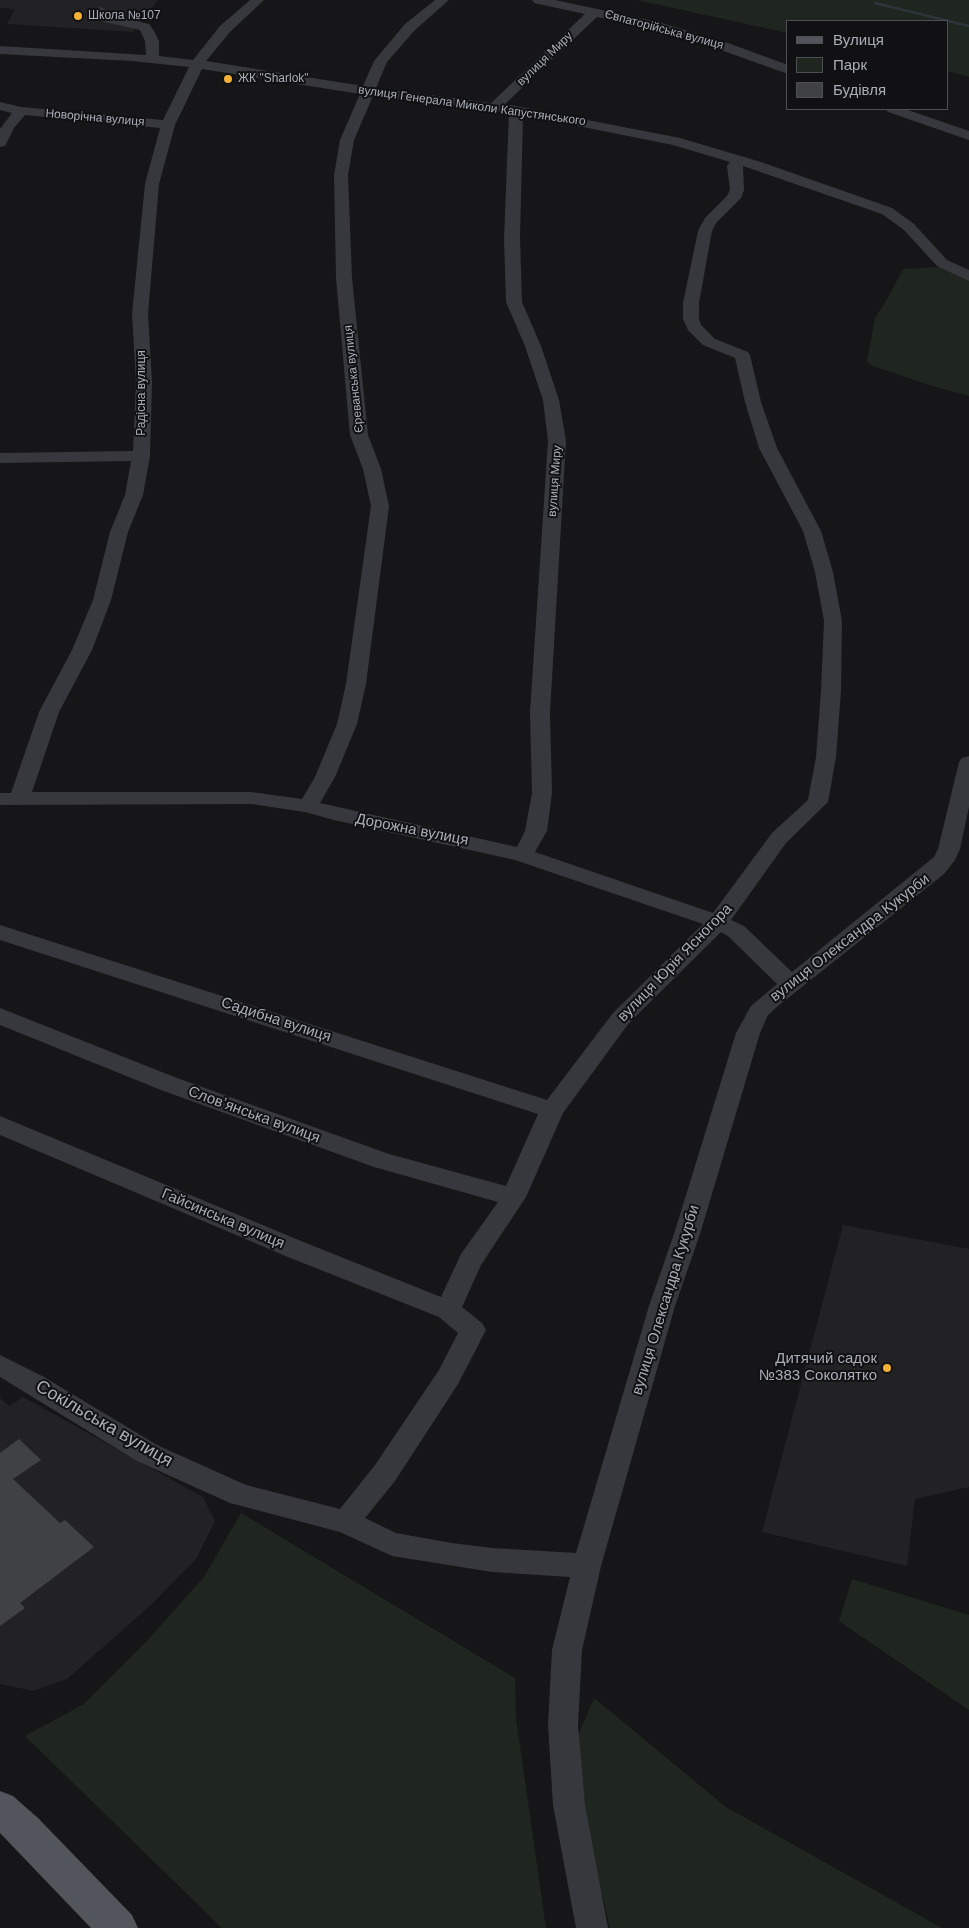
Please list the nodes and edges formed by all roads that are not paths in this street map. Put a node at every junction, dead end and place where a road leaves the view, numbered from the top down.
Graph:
1 (258, 0) edge
2 (443, 0) edge
3 (538, 0) edge
4 (101, 11) dead end
5 (595, 11) junction
6 (0, 50) edge
7 (154, 60) junction
8 (197, 64) junction
9 (786, 69) edge
10 (367, 91) junction
11 (0, 106) edge
12 (494, 107) junction
13 (516, 110) junction
14 (896, 110) edge
15 (22, 112) junction
16 (168, 124) junction
17 (969, 136) edge
18 (0, 143) edge
19 (740, 160) junction
20 (969, 276) edge
21 (141, 456) junction
22 (0, 458) edge
23 (969, 762) edge
24 (10, 798) edge
25 (308, 806) junction
26 (523, 855) junction
27 (718, 922) junction
28 (0, 932) edge
29 (790, 983) junction
30 (0, 1016) edge
31 (552, 1110) junction
32 (0, 1125) edge
33 (514, 1197) junction
34 (448, 1310) junction
35 (0, 1365) edge
36 (346, 1522) junction
37 (587, 1566) junction
38 (0, 1808) edge
39 (118, 1928) edge
40 (592, 1928) edge

1 - 8 street, Радісна вулиця
2 - 10 street, Єреванська вулиця
3 - 5 street, Євпаторійська вулиця
4 - 7 street
5 - 9 street, Євпаторійська вулиця
5 - 12 street, вулиця Миру
6 - 7 street, вулиця Генерала Миколи Капустянського
7 - 8 street, вулиця Генерала Миколи Капустянського
8 - 10 street, вулиця Генерала Миколи Капустянського
8 - 16 street, Радісна вулиця
10 - 12 street, вулиця Генерала Миколи Капустянського
10 - 25 street, Єреванська вулиця
11 - 15 street, Новорічна вулиця
12 - 13 street, вулиця Генерала Миколи Капустянського
13 - 19 street, вулиця Генерала Миколи Капустянського
13 - 26 street, вулиця Миру
14 - 17 street
15 - 16 street, Новорічна вулиця
15 - 18 street
16 - 21 street, Радісна вулиця
19 - 20 street, вулиця Генерала Миколи Капустянського
19 - 27 street, вулиця Юрія Ясногора
21 - 22 street
21 - 24 street, Радісна вулиця
23 - 29 street, вулиця Олександра Кукурби
24 - 25 street, Дорожна вулиця
25 - 26 street, Дорожна вулиця
26 - 27 street, Дорожна вулиця
27 - 29 street, Дорожна вулиця
27 - 31 street, вулиця Юрія Ясногора
28 - 31 street, Садибна вулиця
29 - 37 street, вулиця Олександра Кукурби
30 - 33 street, Словʼянська вулиця
31 - 33 street, вулиця Юрія Ясногора
32 - 34 street, Гайсинська вулиця
33 - 34 street, вулиця Юрія Ясногора
34 - 36 street
35 - 36 street, Сокільська вулиця
36 - 37 street, Сокільська вулиця
37 - 40 street, вулиця Олександра Кукурби
38 - 39 main road

